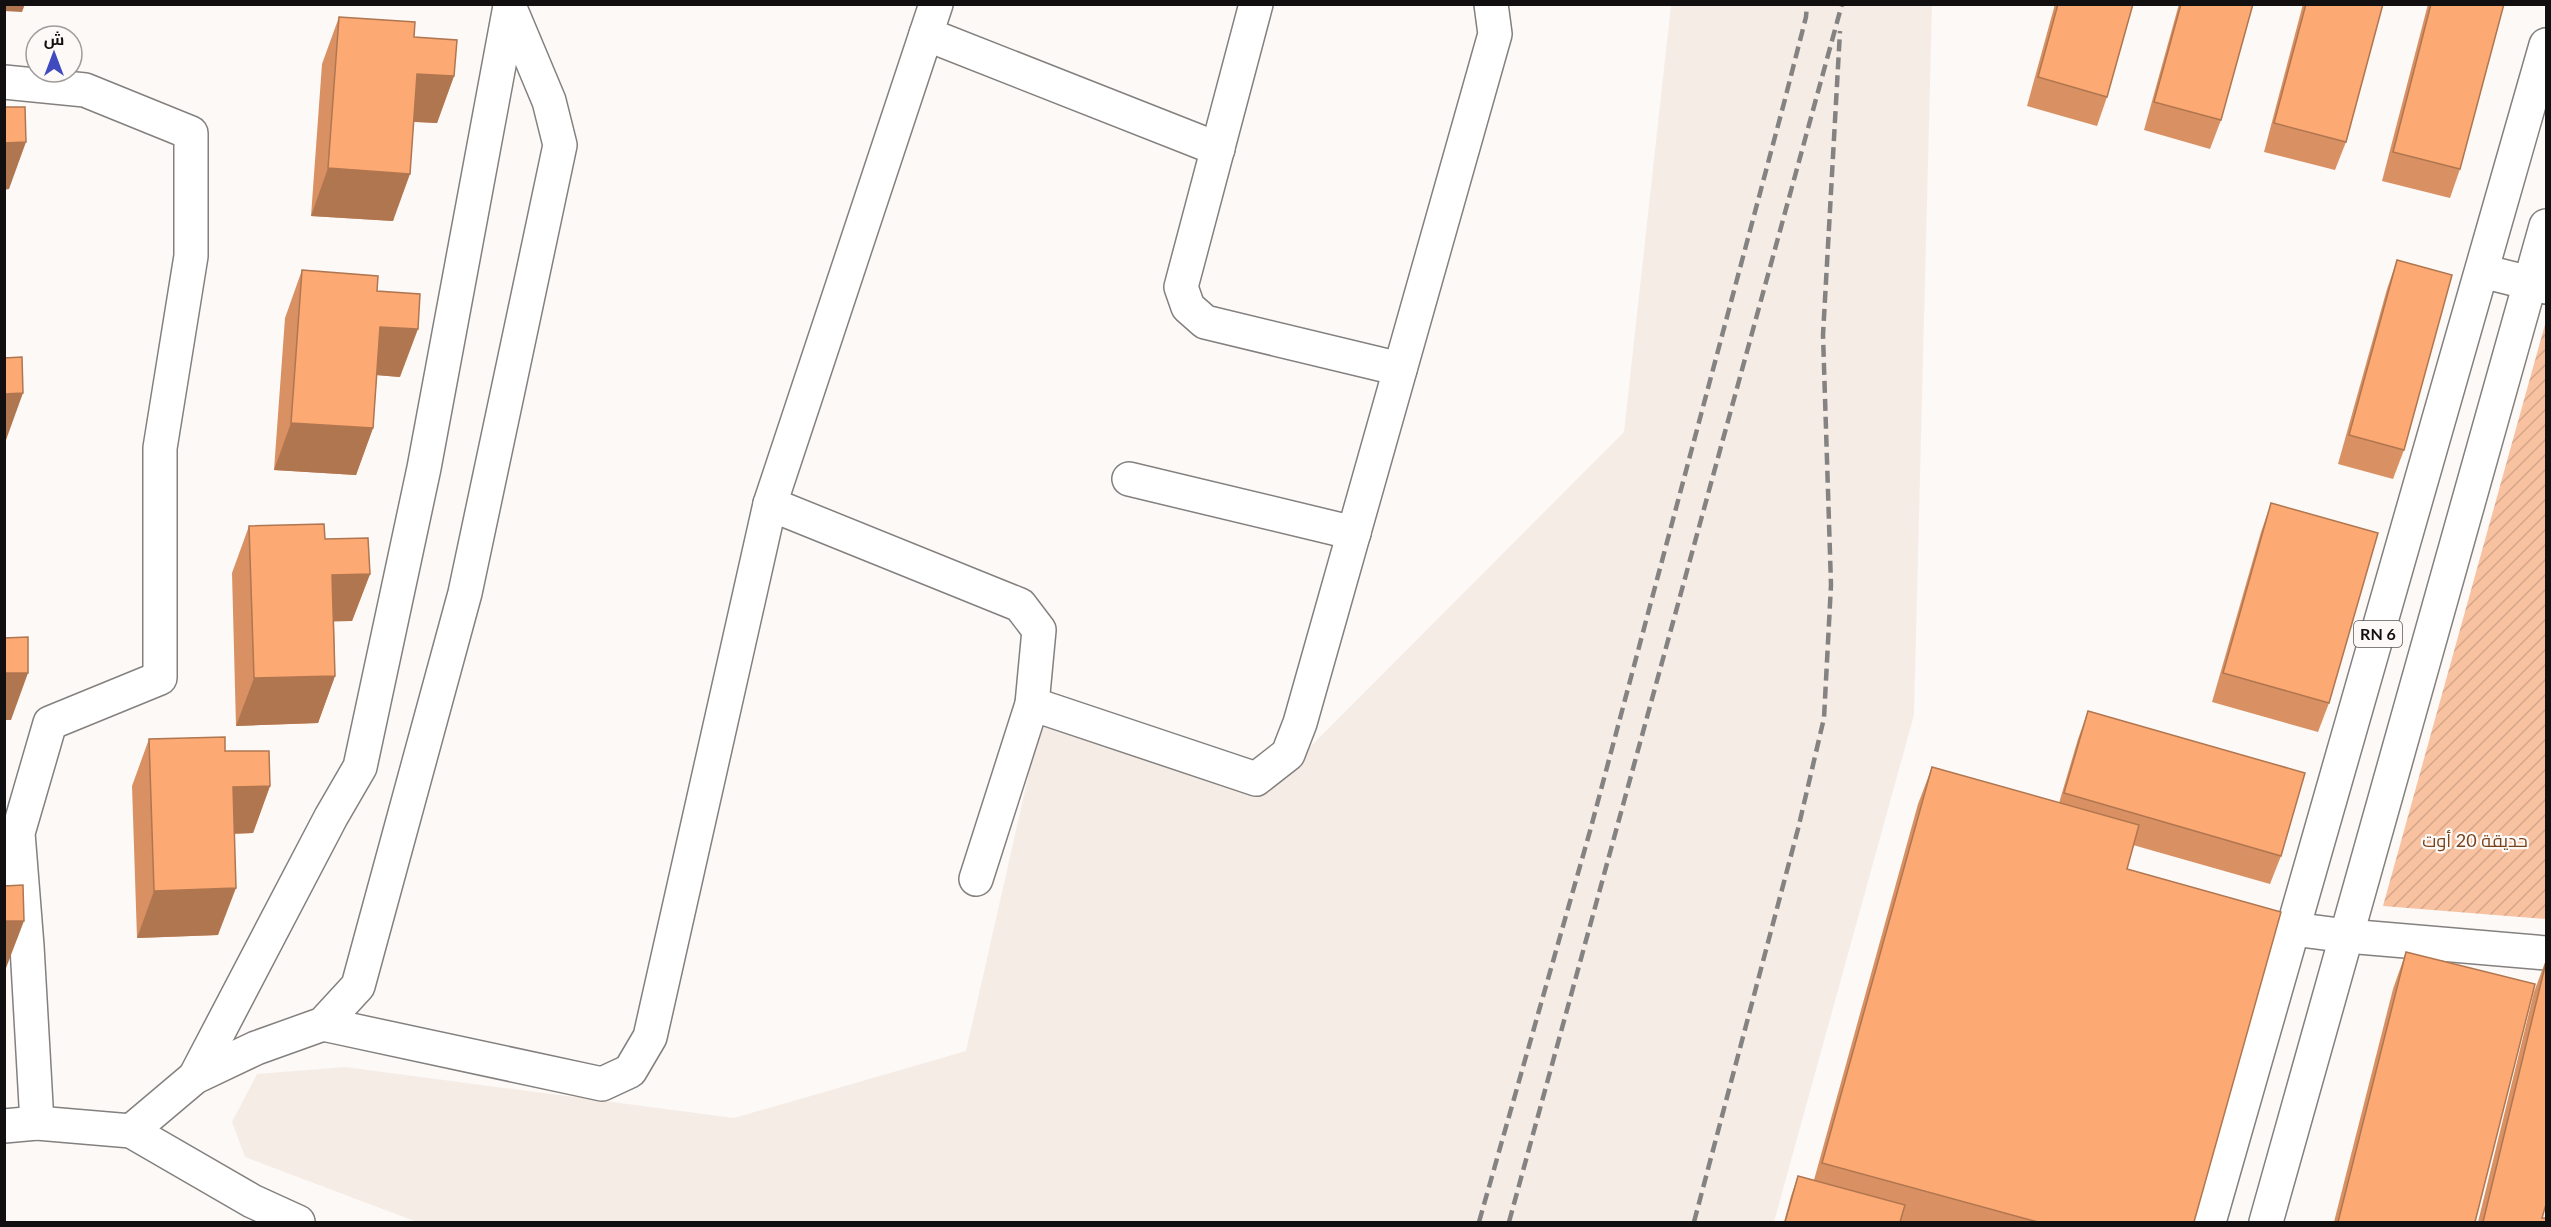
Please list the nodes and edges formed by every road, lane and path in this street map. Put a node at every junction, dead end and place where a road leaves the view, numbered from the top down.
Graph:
1 (1256, 4) edge
2 (1491, 4) edge
3 (510, 6) edge
4 (931, 19) edge
5 (2547, 45) edge
6 (4, 82) edge
7 (1218, 149) junction
8 (2547, 226) edge
9 (2482, 271) junction
10 (2539, 286) edge
11 (1400, 369) junction
12 (1129, 479) dead end
13 (770, 504) junction
14 (1354, 532) junction
15 (1032, 704) junction
16 (976, 879) dead end
17 (2293, 929) junction
18 (2347, 936) junction
19 (2547, 953) edge
20 (323, 1024) junction
21 (195, 1077) junction
22 (37, 1123) junction
23 (4, 1126) edge
24 (131, 1131) junction
25 (298, 1222) edge
26 (2209, 1222) edge
27 (2266, 1222) edge

1 - 7 street
2 - 11 street
3 - 20 street
3 - 21 street
4 - 7 street
4 - 13 street
5 - 9 street, RN 6
6 - 22 street
7 - 11 street
8 - 10 street, RN 6
9 - 10 street
9 - 17 street, RN 6
10 - 18 street, RN 6
11 - 14 street
12 - 14 street
13 - 15 street
13 - 20 street
14 - 15 street
15 - 16 street
17 - 18 street
17 - 26 street, RN 6
18 - 19 street
18 - 27 street, RN 6
20 - 21 street
21 - 24 street
22 - 23 street
22 - 24 street
24 - 25 street

